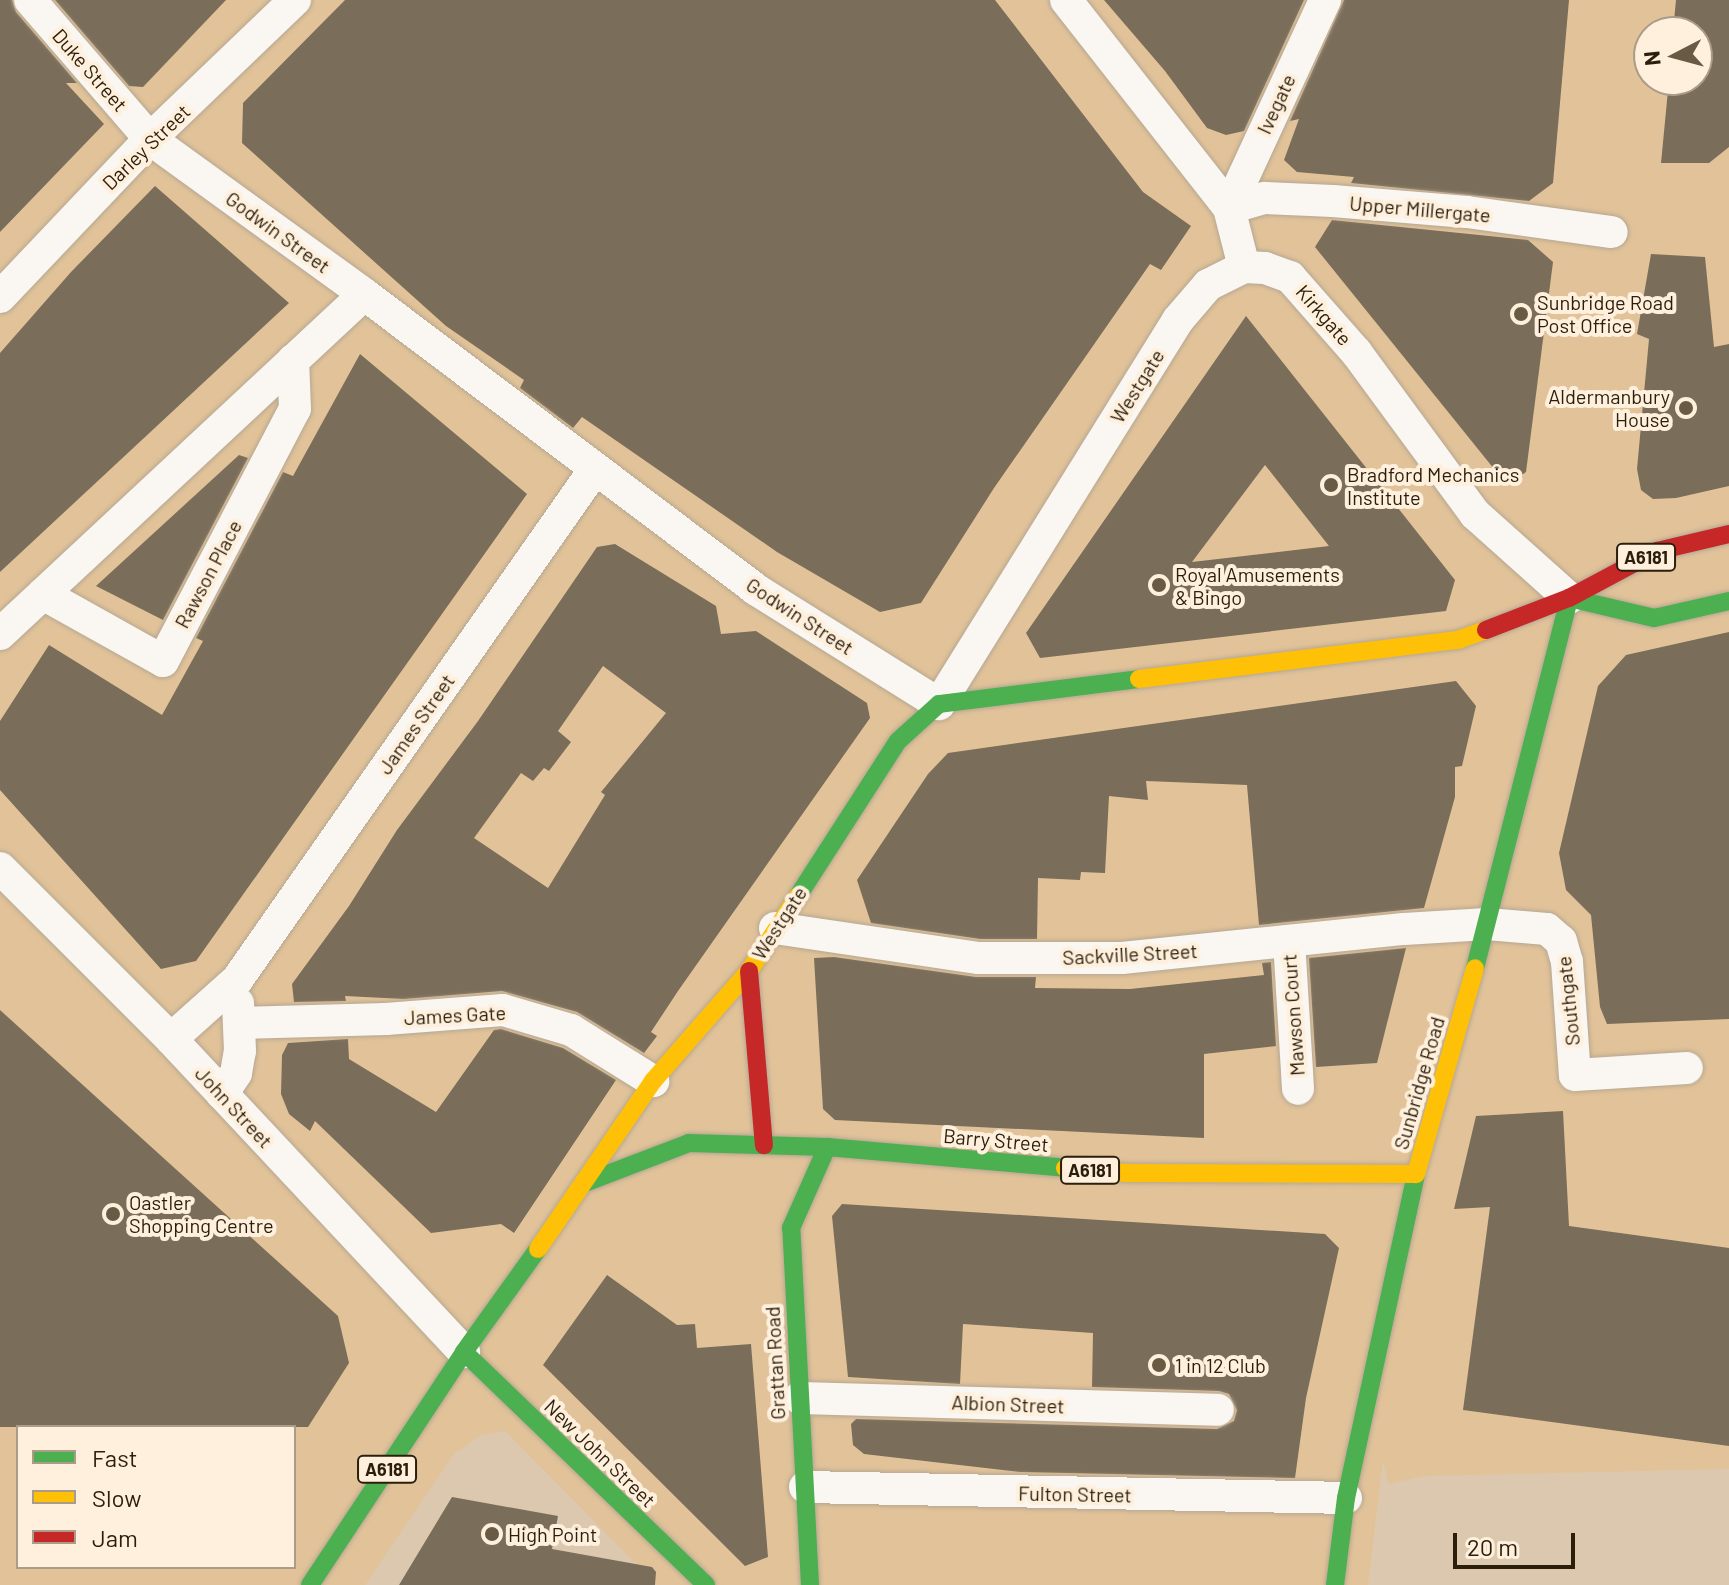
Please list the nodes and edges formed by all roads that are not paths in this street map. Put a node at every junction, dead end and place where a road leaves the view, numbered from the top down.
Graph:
1 (30, 0) edge
2 (295, 0) edge
3 (1066, 0) edge
4 (1325, 0) edge
5 (150, 139) junction
6 (1229, 208) junction
7 (1612, 232) dead end
8 (1244, 267) junction
9 (364, 294) junction
10 (0, 297) edge
11 (293, 360) junction
12 (595, 469) junction
13 (1729, 534) edge
14 (43, 594) junction
15 (1569, 598) junction
16 (1729, 601) edge
17 (0, 634) edge
18 (939, 704) junction
19 (0, 868) edge
20 (1487, 924) junction
21 (775, 928) junction
22 (1289, 941) junction
23 (749, 971) junction
24 (237, 980) junction
25 (239, 1023) junction
26 (171, 1039) junction
27 (1687, 1068) dead end
28 (653, 1081) junction
29 (1298, 1089) dead end
30 (222, 1094) junction
31 (764, 1145) junction
32 (827, 1147) junction
33 (1416, 1174) junction
34 (587, 1182) junction
35 (464, 1352) junction
36 (799, 1398) junction
37 (1218, 1410) dead end
38 (805, 1487) junction
39 (1346, 1498) junction
40 (310, 1585) edge
41 (706, 1585) edge
42 (810, 1585) edge
43 (1335, 1585) edge

1 - 5 street, Duke Street
2 - 5 street, Darley Street
3 - 6 street
4 - 6 street, Ivegate
5 - 9 street, Godwin Street
5 - 10 street, Darley Street
6 - 7 street, Upper Millergate
6 - 8 street
8 - 15 street, Kirkgate
8 - 18 street, Westgate
9 - 11 street
9 - 12 street, Godwin Street
11 - 14 street
11 - 14 street, Rawson Place
12 - 18 street, Godwin Street
12 - 24 street, James Street
13 - 15 main road, A6181
14 - 17 street
15 - 16 main road
15 - 18 main road, A6181
15 - 20 main road, Sunbridge Road
18 - 21 main road, Westgate / A6181
19 - 26 street, John Street
20 - 22 street, Sackville Street
20 - 27 street, Southgate
20 - 33 main road, Sunbridge Road
21 - 22 street, Sackville Street
21 - 23 main road, Westgate / A6181
22 - 29 street, Mawson Court
23 - 28 main road, Westgate / A6181
23 - 31 main road
24 - 25 street
24 - 26 street, James Street
25 - 28 street, James Gate
25 - 30 street
26 - 30 street, John Street
28 - 34 main road, Westgate / A6181
30 - 35 street, John Street
31 - 32 main road, Barry Street / A6181
31 - 34 main road, A6181
32 - 33 main road, Barry Street / A6181
32 - 36 main road, Grattan Road
33 - 39 main road, Sunbridge Road
34 - 35 main road, Westgate / A6181
35 - 40 main road, Westgate / A6181
35 - 41 main road, New John Street
36 - 37 street, Albion Street
36 - 38 main road, Grattan Road
38 - 39 street, Fulton Street
38 - 42 main road, Grattan Road
39 - 43 main road, Sunbridge Road

